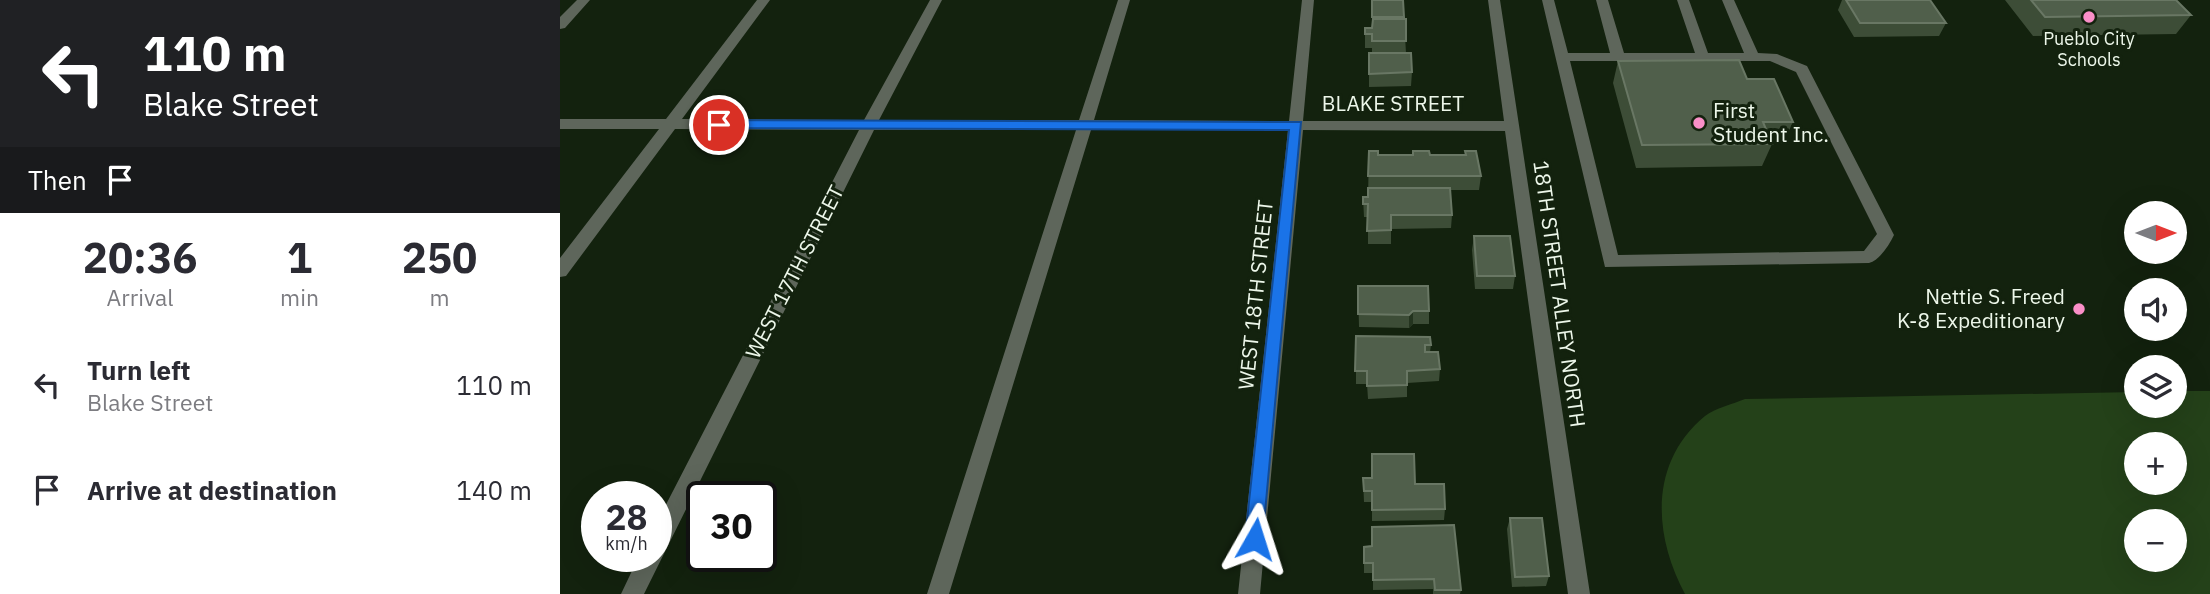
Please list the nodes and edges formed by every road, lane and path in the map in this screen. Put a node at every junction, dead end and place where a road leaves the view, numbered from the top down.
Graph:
1 (584, 0) edge
2 (764, 0) edge
3 (936, 0) edge
4 (1124, 0) edge
5 (1308, 0) edge
6 (1494, 0) edge
7 (1548, 0) edge
8 (1602, 0) edge
9 (1683, 0) edge
10 (1697, 0) edge
11 (1728, 0) edge
12 (560, 25) edge
13 (1618, 56) junction
14 (1562, 57) junction
15 (1703, 57) junction
16 (1753, 57) junction
17 (560, 124) edge
18 (669, 125) junction
19 (869, 125) junction
20 (1087, 125) junction
21 (1296, 125) junction
22 (1512, 125) junction
23 (560, 271) edge
24 (672, 514) edge
25 (643, 572) edge
26 (632, 594) edge
27 (938, 594) edge
28 (1249, 594) edge
29 (1579, 594) edge

1 - 12 street
2 - 18 street
3 - 19 street, WEST 17TH STREET
4 - 20 street
5 - 21 street, WEST 18TH STREET
6 - 22 street, 18TH STREET ALLEY NORTH
7 - 14 street
8 - 13 street
9 - 10 street
9 - 15 street
11 - 16 street
13 - 14 street
13 - 15 street
14 - 16 street
15 - 16 street
17 - 18 street, BLAKE STREET
18 - 19 street, BLAKE STREET
18 - 23 street
19 - 20 street, BLAKE STREET
19 - 24 street, WEST 17TH STREET
20 - 21 street, BLAKE STREET
20 - 27 street
21 - 22 street, BLAKE STREET
21 - 28 street, WEST 18TH STREET
22 - 29 street, 18TH STREET ALLEY NORTH
25 - 26 street

